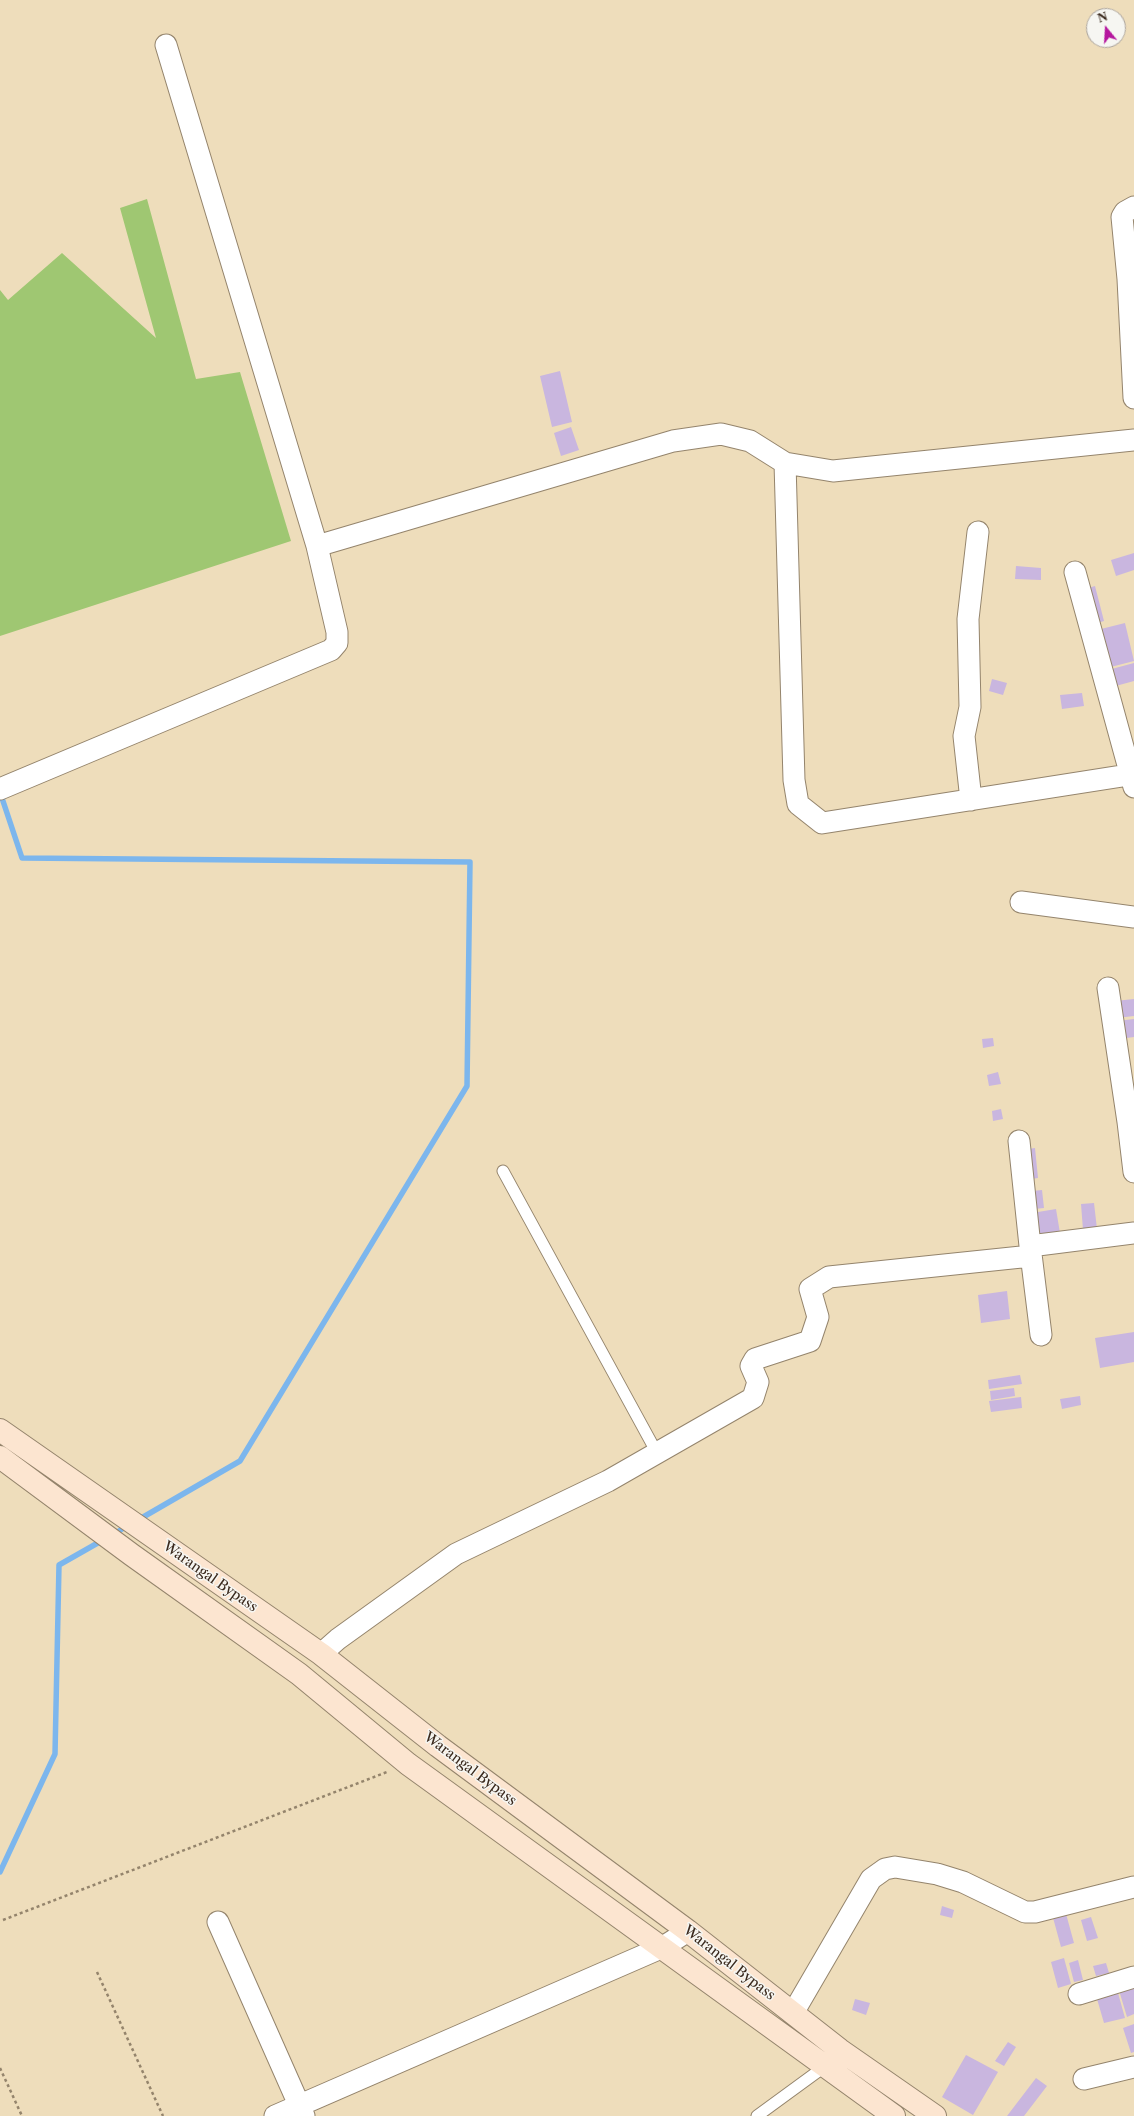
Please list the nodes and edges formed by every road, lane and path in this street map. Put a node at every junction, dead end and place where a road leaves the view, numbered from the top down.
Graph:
1 (166, 45) dead end
2 (1134, 207) edge
3 (1134, 398) edge
4 (1133, 440) edge
5 (785, 463) junction
6 (978, 532) dead end
7 (317, 546) junction
8 (1075, 572) dead end
9 (1133, 779) edge
10 (2, 788) edge
11 (971, 800) junction
12 (1021, 902) dead end
13 (1134, 917) edge
14 (1108, 988) dead end
15 (1131, 1122) edge
16 (1019, 1141) dead end
17 (503, 1171) dead end
18 (1134, 1172) edge
19 (1134, 1233) edge
20 (1031, 1251) junction
21 (1041, 1335) dead end
22 (0, 1430) edge
23 (657, 1453) junction
24 (0, 1457) edge
25 (321, 1654) junction
26 (408, 1764) junction
27 (1134, 1887) edge
28 (3, 1920) dead end
29 (218, 1922) dead end
30 (688, 1930) junction
31 (663, 1947) junction
32 (97, 1972) dead end
33 (1134, 1977) edge
34 (1079, 1994) dead end
35 (793, 2013) junction
36 (824, 2067) junction
37 (1134, 2067) edge
38 (0, 2068) edge
39 (1084, 2079) dead end
40 (302, 2111) edge
41 (22, 2116) edge
42 (163, 2116) edge
43 (275, 2116) edge
44 (757, 2116) edge
45 (894, 2116) edge
46 (935, 2116) edge

1 - 7 street
2 - 3 street
4 - 5 street
5 - 7 street
5 - 11 street
6 - 11 street
7 - 10 street
8 - 9 street
9 - 11 street
12 - 13 street
14 - 15 street
15 - 18 street
16 - 20 street
17 - 23 lane
19 - 20 street
20 - 21 street
20 - 23 street
22 - 25 main road, Warangal Bypass
23 - 25 street
24 - 26 main road, Warangal Bypass
25 - 30 main road, Warangal Bypass
26 - 28 path
26 - 31 main road, Warangal Bypass
27 - 35 street
29 - 40 street
30 - 31 street
30 - 35 main road, Warangal Bypass
31 - 36 main road, Warangal Bypass
31 - 40 street
32 - 42 path
33 - 34 street
35 - 46 main road, Warangal Bypass
36 - 44 lane
36 - 45 main road, Warangal Bypass
37 - 39 street
38 - 41 path
40 - 43 street

